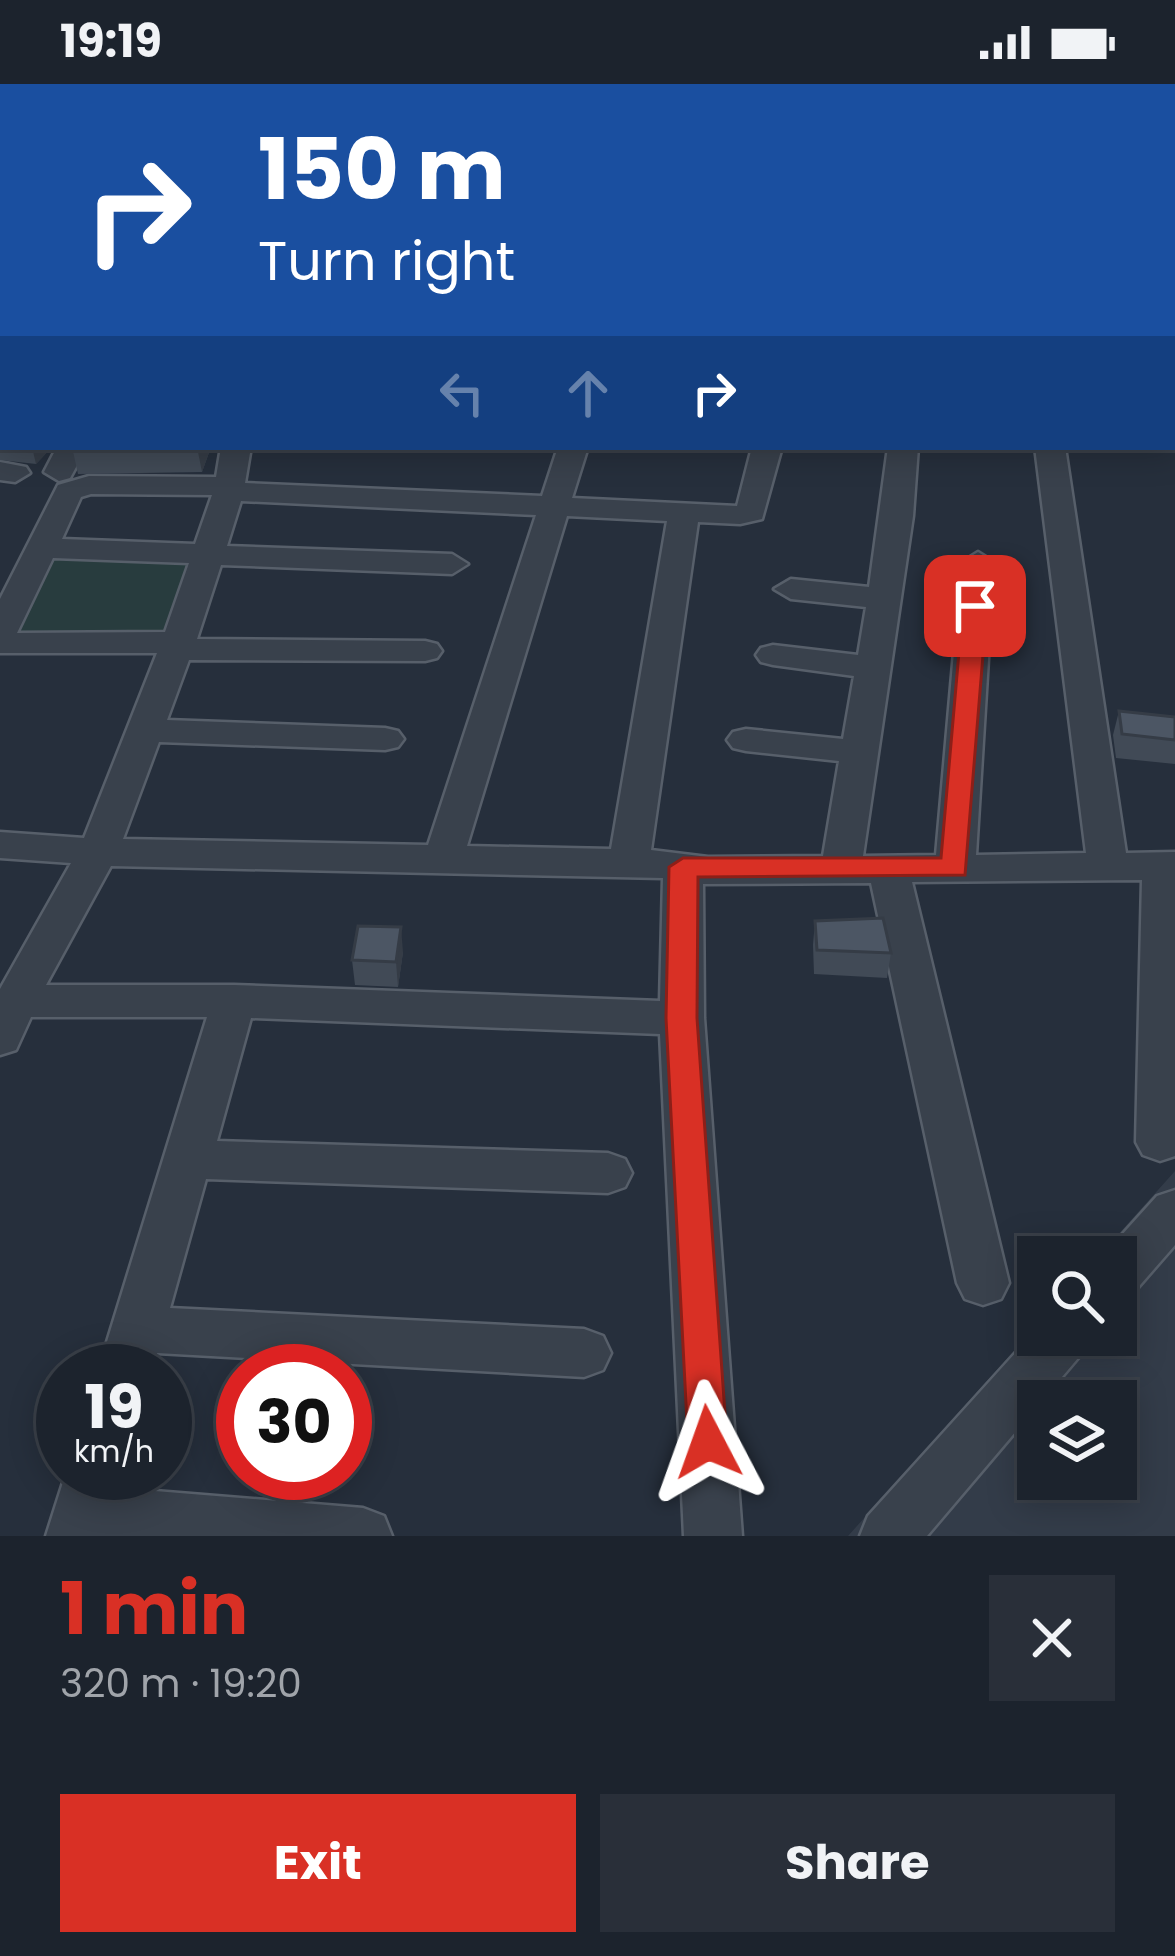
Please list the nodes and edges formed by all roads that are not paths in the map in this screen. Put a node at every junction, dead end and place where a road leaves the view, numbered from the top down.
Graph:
1 (572, 450) edge
2 (766, 450) edge
3 (903, 450) edge
4 (1050, 450) edge
5 (232, 475) edge
6 (553, 505) junction
7 (684, 513) junction
8 (42, 548) junction
9 (206, 556) junction
10 (978, 562) dead end
11 (452, 564) dead end
12 (791, 589) dead end
13 (884, 599) junction
14 (0, 637) edge
15 (177, 646) junction
16 (425, 651) dead end
17 (773, 655) dead end
18 (873, 668) junction
19 (142, 730) junction
20 (385, 739) dead end
21 (746, 740) dead end
22 (860, 752) junction
23 (0, 844) edge
24 (98, 852) junction
25 (443, 860) junction
26 (629, 862) junction
27 (683, 867) junction
28 (1169, 867) edge
29 (955, 868) junction
30 (1108, 868) junction
31 (842, 870) junction
32 (889, 870) junction
33 (234, 1001) junction
34 (9, 1006) edge
35 (682, 1018) junction
36 (1160, 1142) dead end
37 (187, 1159) junction
38 (608, 1173) dead end
39 (1175, 1210) edge
40 (1137, 1253) edge
41 (983, 1283) dead end
42 (134, 1344) edge
43 (192, 1350) edge
44 (584, 1353) dead end
45 (1047, 1356) edge
46 (84, 1507) edge
47 (363, 1536) edge
48 (713, 1536) edge
49 (889, 1536) edge

1 - 6 street
2 - 7 street
3 - 13 street
4 - 30 street
5 - 6 street
5 - 8 street
5 - 9 street
6 - 7 street
6 - 25 street
7 - 26 street
8 - 9 street
8 - 14 street
9 - 11 street
9 - 15 street
10 - 29 street
12 - 13 street
13 - 18 street
14 - 15 street
15 - 16 street
15 - 19 street
17 - 18 street
18 - 22 street
19 - 20 street
19 - 24 street
21 - 22 street
22 - 31 street
23 - 24 street
24 - 25 street
24 - 34 street
25 - 26 street
26 - 27 street
27 - 31 street
27 - 35 street
28 - 30 street
28 - 36 street
29 - 30 street
29 - 32 street
31 - 32 street
32 - 41 street
33 - 34 street
33 - 35 street
33 - 37 street
35 - 48 street
37 - 38 street
37 - 42 street
39 - 40 street
43 - 44 street
45 - 49 street
46 - 47 street

